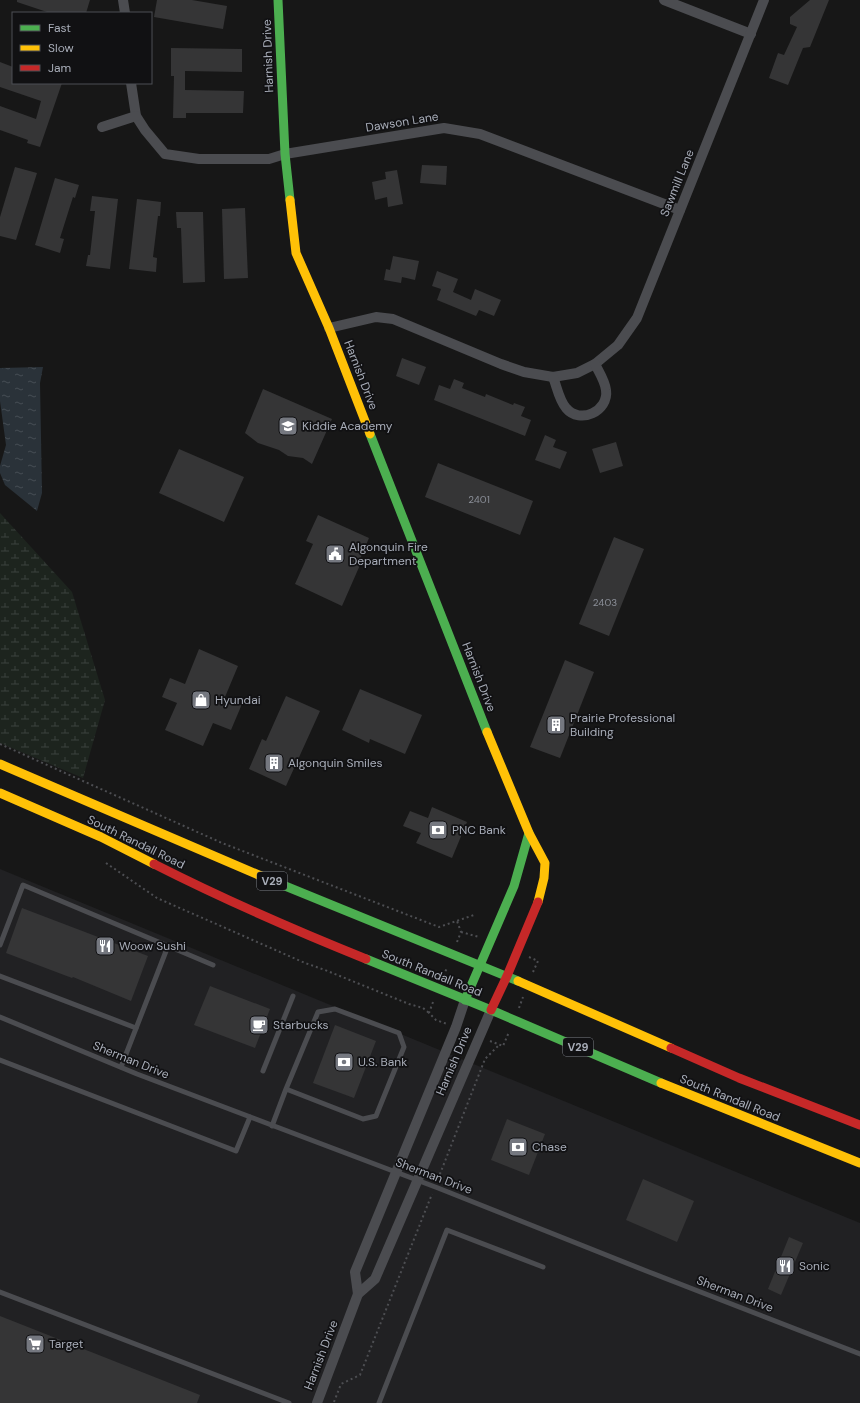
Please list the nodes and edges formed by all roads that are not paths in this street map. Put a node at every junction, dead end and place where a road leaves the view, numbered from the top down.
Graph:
1 (123, 0) edge
2 (278, 0) edge
3 (664, 0) edge
4 (764, 0) edge
5 (125, 12) edge
6 (751, 34) junction
7 (131, 84) edge
8 (136, 116) junction
9 (102, 127) dead end
10 (285, 154) junction
11 (680, 210) junction
12 (329, 328) junction
13 (596, 364) junction
14 (553, 377) junction
15 (0, 764) edge
16 (0, 792) edge
17 (529, 833) junction
18 (0, 945) edge
19 (168, 946) junction
20 (213, 965) dead end
21 (480, 965) junction
22 (0, 976) edge
23 (507, 976) junction
24 (293, 996) dead end
25 (466, 1000) junction
26 (491, 1010) junction
27 (0, 1017) edge
28 (136, 1028) junction
29 (0, 1060) edge
30 (121, 1067) junction
31 (263, 1071) dead end
32 (286, 1089) junction
33 (250, 1117) junction
34 (860, 1125) edge
35 (272, 1126) junction
36 (860, 1162) edge
37 (396, 1172) junction
38 (417, 1180) junction
39 (543, 1267) dead end
40 (0, 1292) edge
41 (358, 1294) junction
42 (860, 1354) edge
43 (289, 1403) edge
44 (317, 1403) edge
45 (379, 1403) edge

1 - 5 street
2 - 10 main road, Harnish Drive
3 - 6 street
4 - 6 street, Sawmill Lane
6 - 11 street, Sawmill Lane
7 - 8 street, Dawson Lane
8 - 9 street
8 - 10 street, Dawson Lane
10 - 11 street, Dawson Lane
10 - 12 main road, Harnish Drive
11 - 13 street, Sawmill Lane
12 - 14 street, Sawmill Lane
12 - 17 main road, Harnish Drive
13 - 14 street, Sawmill Lane
13 - 14 street
15 - 21 main road, South Randall Road / V29
16 - 25 main road, South Randall Road / V29
17 - 21 main road, Harnish Drive
17 - 23 main road, Harnish Drive
18 - 19 lane
19 - 20 lane
19 - 28 lane
21 - 23 main road, South Randall Road / V29
21 - 25 main road, Harnish Drive
22 - 28 lane
23 - 26 main road, Harnish Drive
23 - 34 main road, South Randall Road / V29
24 - 31 lane
25 - 26 main road, South Randall Road / V29
25 - 37 street, Harnish Drive
26 - 36 main road, South Randall Road / V29
26 - 38 street, Harnish Drive
27 - 30 lane, Sherman Drive
28 - 30 lane
29 - 33 lane
30 - 33 lane, Sherman Drive
32 - 32 lane
32 - 35 lane
33 - 35 lane, Sherman Drive
35 - 37 lane, Sherman Drive
37 - 38 lane, Sherman Drive
37 - 41 street, Harnish Drive
38 - 41 street, Harnish Drive
38 - 42 lane, Sherman Drive
39 - 45 lane
40 - 43 lane
41 - 44 street, Harnish Drive

